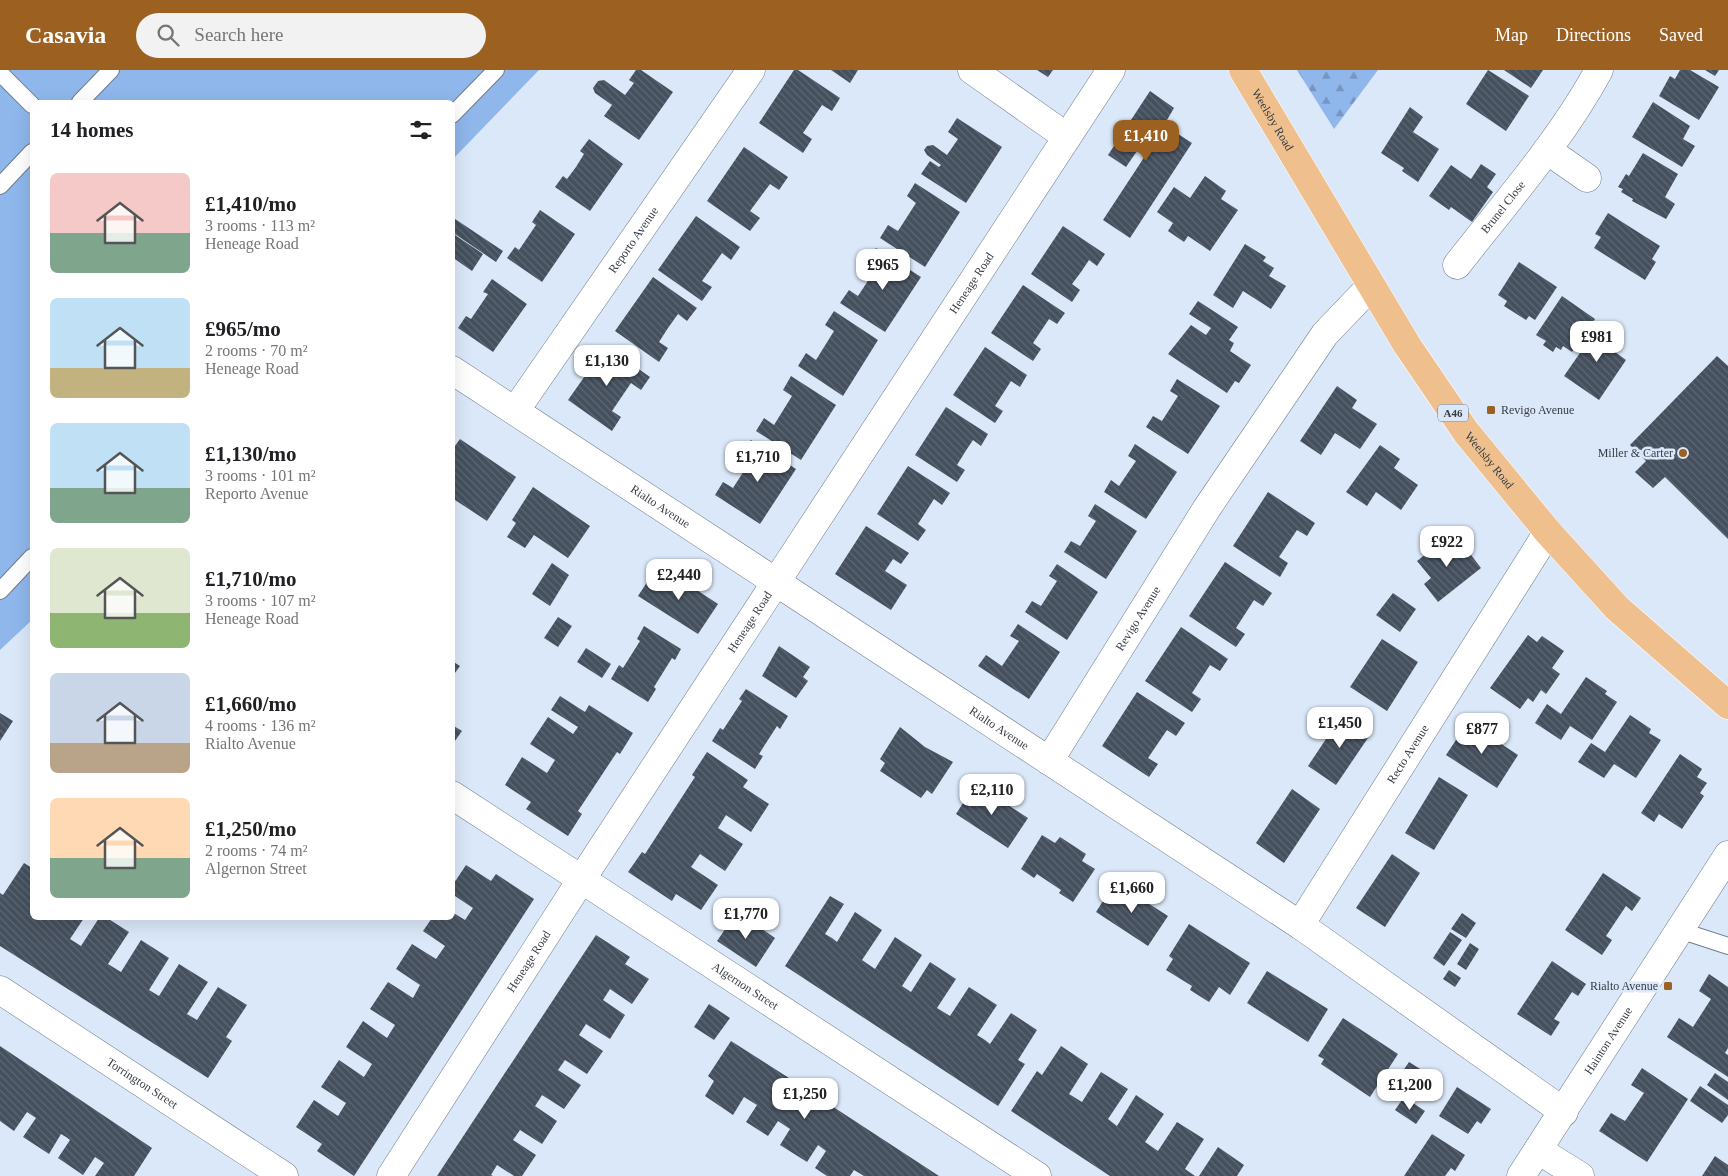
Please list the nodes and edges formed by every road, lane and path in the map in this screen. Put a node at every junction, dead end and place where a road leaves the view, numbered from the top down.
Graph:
1 (111, 70) edge
2 (496, 70) edge
3 (750, 70) edge
4 (972, 70) edge
5 (1111, 70) edge
6 (1243, 70) edge
7 (1599, 70) edge
8 (0, 74) edge
9 (82, 100) edge
10 (30, 103) edge
11 (455, 112) edge
12 (1067, 137) junction
13 (1547, 150) junction
14 (30, 154) edge
15 (1587, 178) dead end
16 (0, 186) edge
17 (1457, 265) dead end
18 (1371, 286) junction
19 (455, 372) edge
20 (515, 411) junction
21 (1548, 532) junction
22 (30, 558) edge
23 (776, 584) junction
24 (0, 591) edge
25 (1728, 704) edge
26 (1048, 761) junction
27 (455, 797) edge
28 (1727, 857) edge
29 (581, 880) junction
30 (1300, 925) junction
31 (1679, 930) junction
32 (1728, 946) edge
33 (0, 990) edge
34 (1564, 1112) junction
35 (1538, 1150) junction
36 (284, 1176) edge
37 (390, 1176) edge
38 (1037, 1176) edge
39 (1520, 1176) edge
40 (1580, 1176) edge

1 - 9 lane
2 - 11 lane
3 - 20 street, Reporto Avenue
4 - 12 street
5 - 12 street, Heneage Road
6 - 18 main road, Weelsby Road / A46
7 - 13 street, Brunel Close
8 - 10 lane
12 - 23 street, Heneage Road
13 - 15 street
13 - 17 street, Brunel Close
14 - 16 lane
18 - 21 main road, Weelsby Road / A46
18 - 26 street, Revigo Avenue
19 - 20 street, Rialto Avenue
20 - 23 street, Rialto Avenue
21 - 25 main road, Weelsby Road / A46
21 - 30 street, Recto Avenue
22 - 24 lane
23 - 26 street, Rialto Avenue
23 - 29 street, Heneage Road
26 - 30 street, Rialto Avenue
27 - 29 street, Algernon Street
28 - 31 street, Hainton Avenue
29 - 37 street, Heneage Road
29 - 38 street, Algernon Street
30 - 34 street, Rialto Avenue
31 - 32 lane
31 - 34 street, Hainton Avenue
33 - 36 street, Torrington Street
34 - 35 street, Hainton Avenue
35 - 39 street, Hainton Avenue
35 - 40 street

